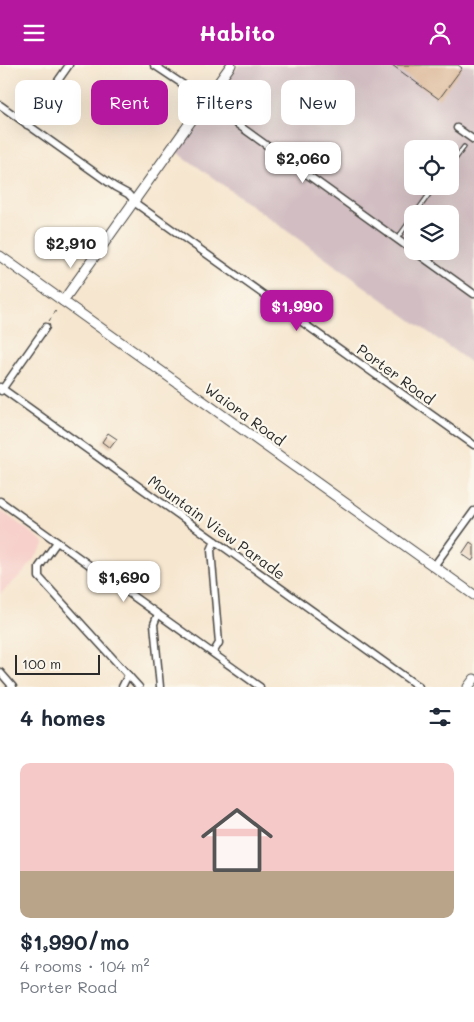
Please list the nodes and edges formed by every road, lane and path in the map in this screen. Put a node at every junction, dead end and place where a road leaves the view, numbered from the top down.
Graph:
1 (69, 65) edge
2 (154, 65) edge
3 (231, 65) edge
4 (58, 80) edge
5 (220, 80) edge
6 (178, 81) edge
7 (0, 105) edge
8 (15, 117) edge
9 (26, 125) edge
10 (188, 125) edge
11 (238, 125) edge
12 (457, 128) dead end
13 (474, 140) edge
14 (464, 147) dead end
15 (459, 154) edge
16 (134, 201) junction
17 (404, 229) edge
18 (397, 239) junction
19 (404, 244) edge
20 (0, 256) edge
21 (426, 260) edge
22 (474, 294) edge
23 (63, 301) junction
24 (46, 327) joint
25 (1, 389) edge
26 (474, 445) edge
27 (0, 501) edge
28 (474, 511) edge
29 (215, 541) junction
30 (57, 542) junction
31 (434, 566) junction
32 (474, 595) edge
33 (158, 614) junction
34 (213, 653) junction
35 (0, 672) edge
36 (128, 675) junction
37 (474, 679) edge
38 (14, 687) edge
39 (122, 687) edge
40 (139, 687) edge
41 (160, 687) edge
42 (260, 687) edge
43 (419, 687) edge
44 (468, 687) edge

1 - 4 street
2 - 6 street
3 - 5 main road
7 - 8 street, Porter Road
9 - 16 street, Porter Road
10 - 16 main road
11 - 18 street
12 - 13 street
14 - 15 lane
16 - 23 main road
16 - 26 street, Porter Road
17 - 18 lane
18 - 19 street
20 - 23 main road, Waiora Road
21 - 22 street
23 - 24 path
23 - 31 main road, Waiora Road
24 - 25 street
25 - 29 street, Mountain View Parade
27 - 30 street
28 - 31 street
29 - 34 street
29 - 43 street, Mountain View Parade
30 - 33 street
30 - 36 street
31 - 32 main road, Waiora Road
33 - 34 street
33 - 41 street
34 - 42 street
35 - 38 street
36 - 39 street
36 - 40 street
37 - 44 main road

